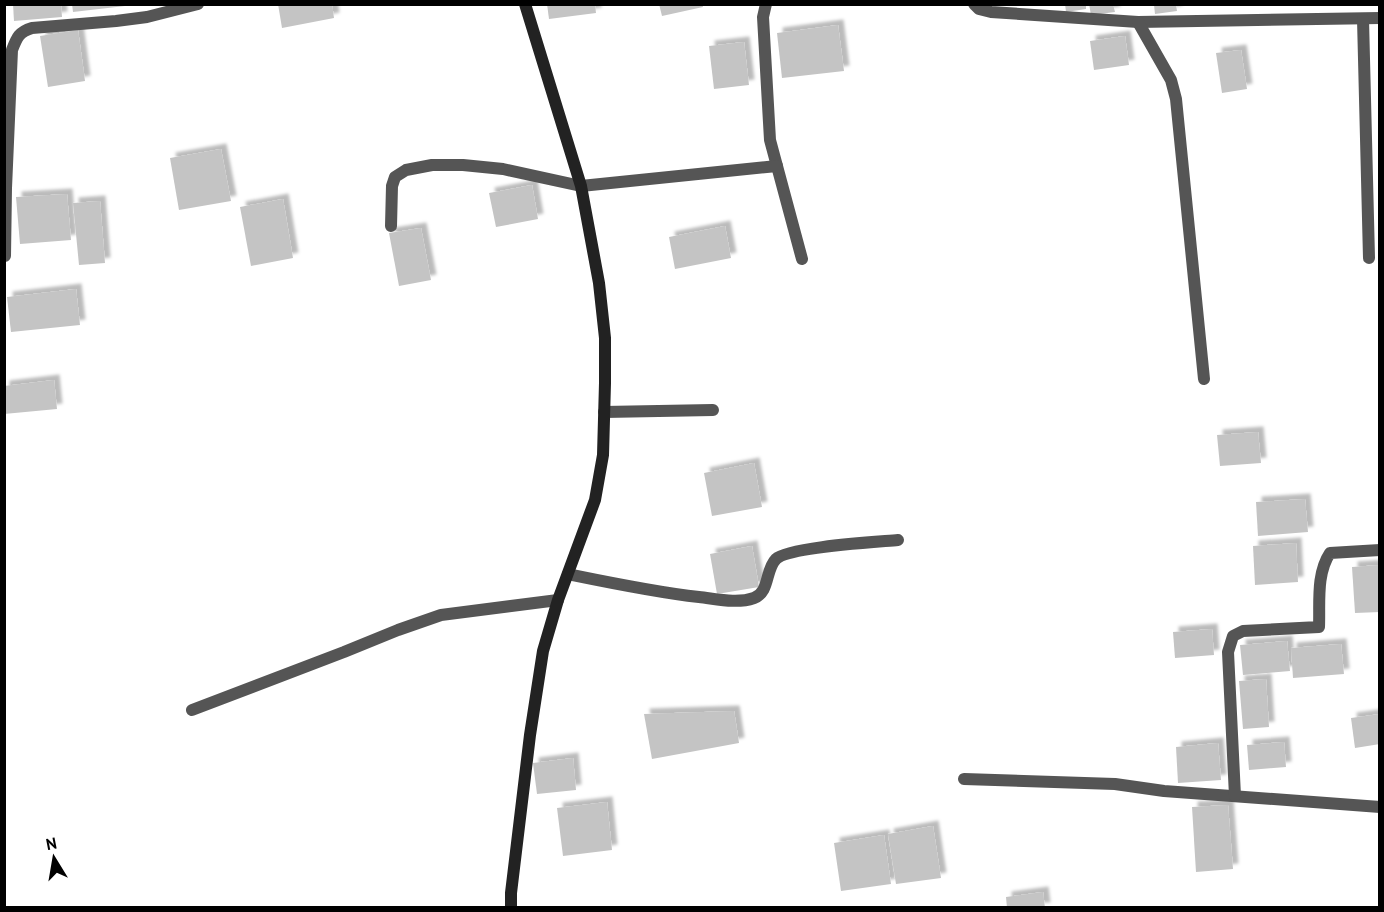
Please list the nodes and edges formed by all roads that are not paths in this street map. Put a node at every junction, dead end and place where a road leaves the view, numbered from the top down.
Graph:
1 (198, 4) edge
2 (525, 4) edge
3 (766, 4) edge
4 (974, 4) edge
5 (1380, 18) edge
6 (1363, 19) junction
7 (1138, 22) junction
8 (777, 166) junction
9 (581, 186) junction
10 (391, 226) dead end
11 (5, 256) edge
12 (1369, 258) dead end
13 (802, 259) dead end
14 (1204, 379) dead end
15 (713, 410) dead end
16 (604, 412) junction
17 (898, 540) dead end
18 (1380, 550) edge
19 (568, 574) junction
20 (558, 600) junction
21 (192, 710) dead end
22 (964, 778) dead end
23 (1235, 796) junction
24 (1380, 807) edge
25 (511, 908) edge

1 - 11 street
2 - 9 street
3 - 8 street
4 - 7 street
5 - 6 street
6 - 7 street
6 - 12 street
7 - 14 street
8 - 9 street
8 - 13 street
9 - 10 street
9 - 16 street
15 - 16 street
16 - 19 street
17 - 19 street
18 - 23 street
19 - 20 street
20 - 21 street
20 - 25 street
22 - 23 street
23 - 24 street

